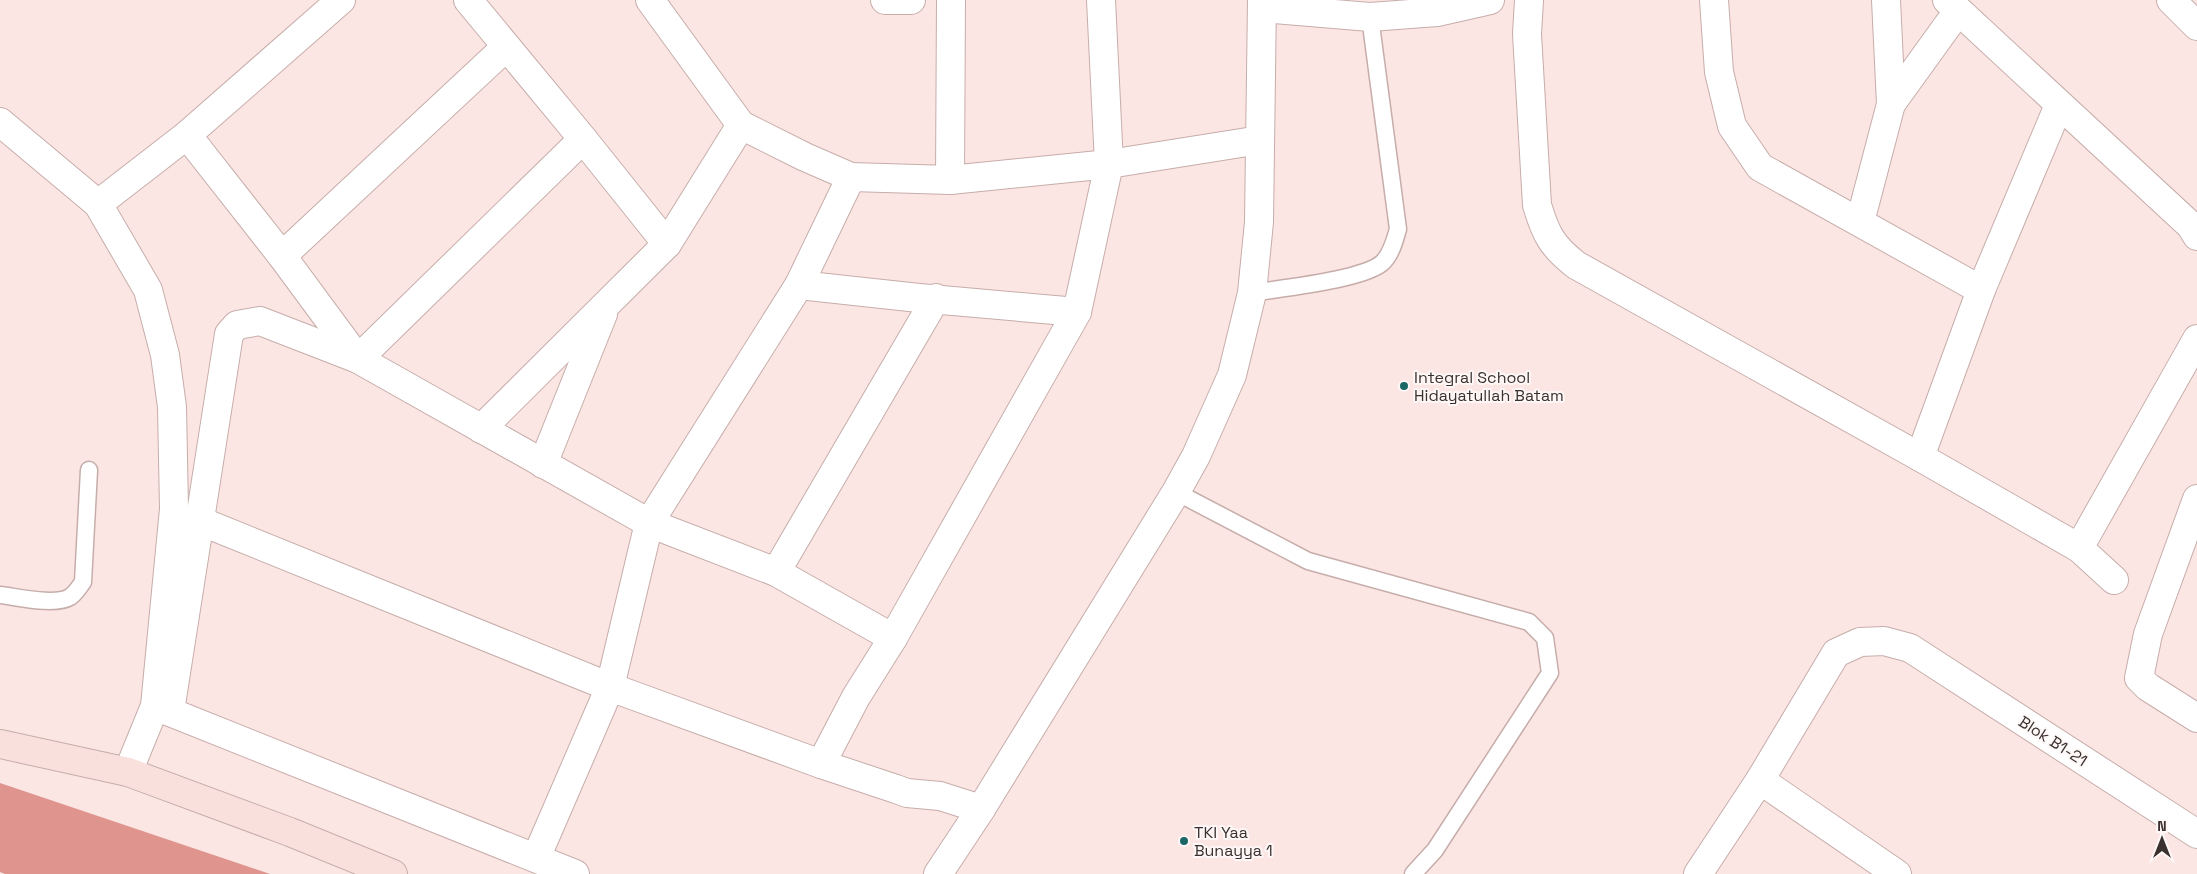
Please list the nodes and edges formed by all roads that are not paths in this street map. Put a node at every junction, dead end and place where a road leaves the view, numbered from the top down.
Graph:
1 (342, 0) edge
2 (468, 0) edge
3 (650, 0) edge
4 (885, 0) edge
5 (911, 0) edge
6 (951, 0) edge
7 (1100, 0) edge
8 (1490, 0) edge
9 (1529, 0) edge
10 (1714, 0) edge
11 (1886, 0) edge
12 (2171, 0) edge
13 (1263, 4) edge
14 (1952, 5) edge
15 (1370, 17) junction
16 (2197, 26) edge
17 (506, 47) junction
18 (1891, 104) junction
19 (2059, 105) junction
20 (0, 122) edge
21 (741, 125) junction
22 (187, 135) junction
23 (583, 139) junction
24 (1260, 140) junction
25 (1109, 164) junction
26 (851, 177) junction
27 (950, 180) junction
28 (98, 204) junction
29 (1860, 222) junction
30 (2197, 236) edge
31 (666, 244) junction
32 (282, 256) junction
33 (800, 285) junction
34 (1982, 290) junction
35 (1252, 293) junction
36 (936, 298) junction
37 (608, 302) junction
38 (1077, 312) junction
39 (2197, 340) edge
40 (358, 359) junction
41 (481, 430) junction
42 (1920, 457) junction
43 (543, 464) junction
44 (89, 470) dead end
45 (1176, 492) junction
46 (2197, 499) edge
47 (200, 521) junction
48 (649, 523) junction
49 (2191, 532) edge
50 (2080, 548) junction
51 (776, 572) junction
52 (2114, 580) dead end
53 (0, 595) edge
54 (894, 638) junction
55 (610, 687) junction
56 (163, 709) junction
57 (2197, 718) edge
58 (0, 744) edge
59 (821, 764) junction
60 (128, 772) junction
61 (1760, 780) junction
62 (981, 809) junction
63 (2197, 834) edge
64 (536, 858) junction
65 (393, 874) edge
66 (575, 874) edge
67 (938, 874) edge
68 (1413, 874) edge
69 (1698, 874) edge
70 (1897, 874) edge

1 - 22 street
2 - 17 street
3 - 21 street
4 - 5 street
6 - 27 street
7 - 25 street
8 - 15 street
9 - 42 street
10 - 29 street
11 - 18 street
12 - 16 street
13 - 15 street
13 - 24 street
14 - 18 street
14 - 19 street
15 - 35 lane
17 - 23 street
17 - 32 street
18 - 29 street
19 - 30 street
19 - 34 street
20 - 28 street
21 - 26 street
21 - 31 street
22 - 28 street
22 - 32 street
23 - 31 street
23 - 40 street
24 - 25 street
24 - 35 street
25 - 27 street
25 - 38 street
26 - 27 street
26 - 33 street
28 - 56 street
29 - 34 street
31 - 37 street
32 - 40 street
33 - 36 street
33 - 48 street
34 - 42 street
35 - 45 street
36 - 38 street
36 - 51 street
37 - 41 street
37 - 43 street
38 - 54 street
39 - 50 street
40 - 41 street
40 - 47 street
41 - 43 street
42 - 50 street
43 - 48 street
44 - 53 lane
45 - 62 street
45 - 68 lane
46 - 49 street
47 - 55 street
47 - 56 street
48 - 51 street
48 - 55 street
49 - 57 street
50 - 52 street
51 - 54 street
54 - 59 street
55 - 59 street
55 - 64 street
56 - 60 street
56 - 64 street
58 - 60 street
59 - 62 street
60 - 65 street
61 - 63 street, Blok B1-21
61 - 69 street, Blok B1-21
61 - 70 street
62 - 67 street
64 - 66 street

